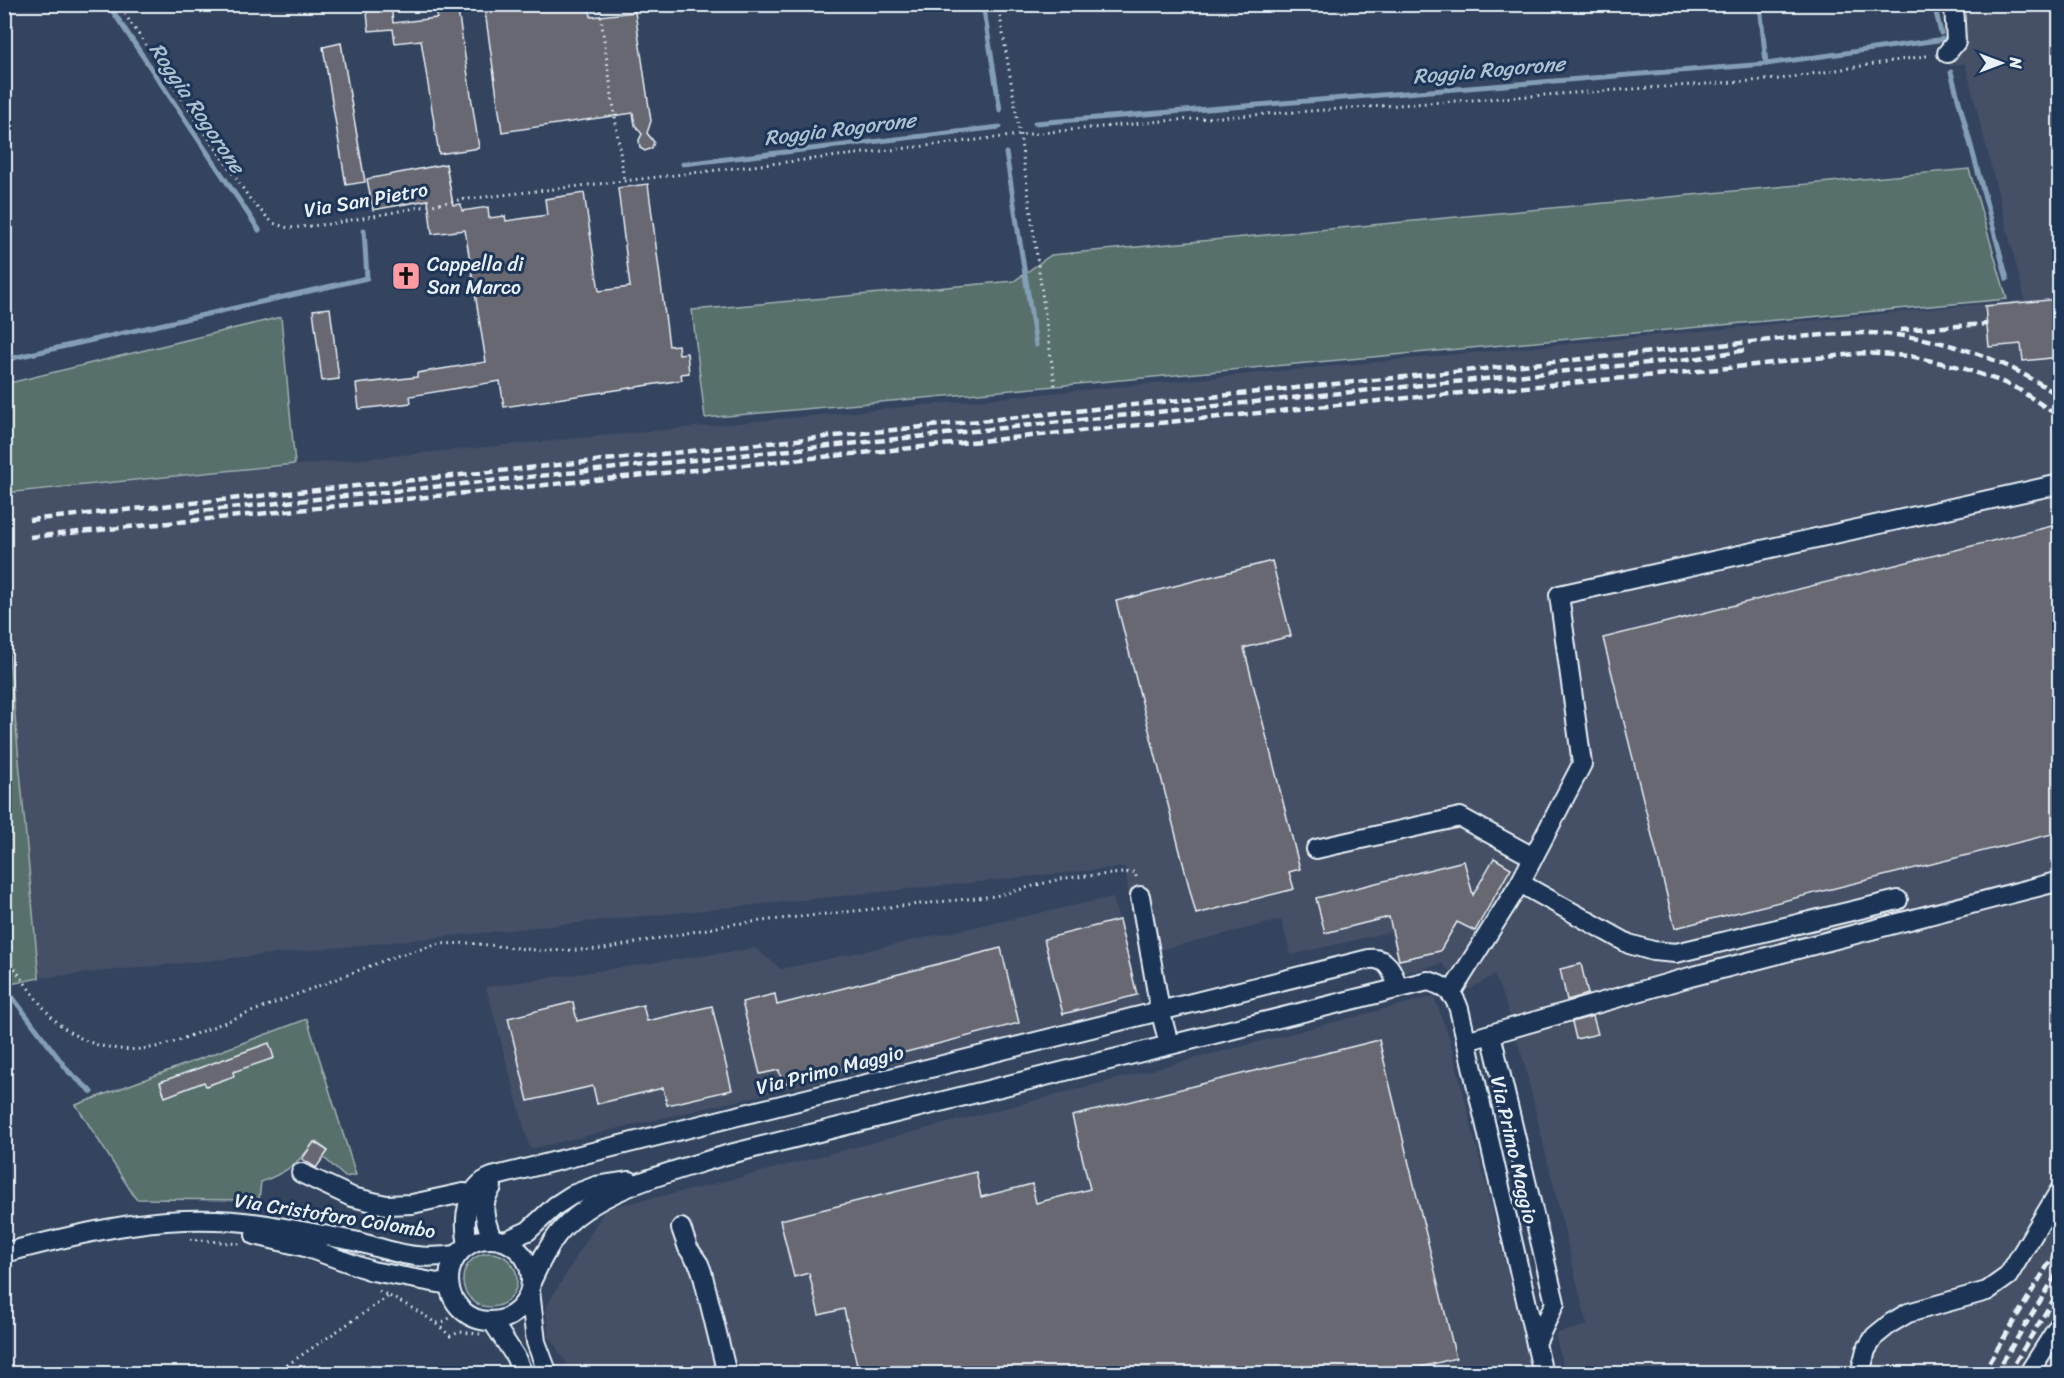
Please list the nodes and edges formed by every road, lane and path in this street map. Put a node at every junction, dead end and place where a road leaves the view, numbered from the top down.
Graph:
1 (118, 4) edge
2 (599, 4) edge
3 (998, 4) edge
4 (1954, 4) edge
5 (1947, 52) joint
6 (1020, 135) junction
7 (624, 180) junction
8 (1055, 386) dead end
9 (2060, 484) edge
10 (1316, 849) dead end
11 (1533, 857) junction
12 (2060, 882) edge
13 (1520, 883) junction
14 (1140, 896) joint
15 (1898, 900) dead end
16 (4, 954) edge
17 (1398, 987) junction
18 (1451, 993) junction
19 (1160, 1010) junction
20 (1491, 1034) junction
21 (1466, 1041) junction
22 (1169, 1044) junction
23 (301, 1173) dead end
24 (653, 1178) junction
25 (2060, 1190) edge
26 (479, 1195) junction
27 (681, 1228) dead end
28 (63, 1238) junction
29 (180, 1238) dead end
30 (499, 1240) junction
31 (250, 1246) dead end
32 (463, 1250) junction
33 (4, 1253) edge
34 (449, 1285) junction
35 (531, 1286) junction
36 (376, 1289) dead end
37 (389, 1296) junction
38 (462, 1310) junction
39 (437, 1323) junction
40 (2060, 1324) edge
41 (489, 1328) junction
42 (1536, 1343) junction
43 (295, 1374) edge
44 (523, 1374) edge
45 (548, 1374) edge
46 (727, 1374) edge
47 (1543, 1374) edge
48 (1860, 1374) edge
49 (2028, 1374) edge

1 - 7 path, Via San Pietro
2 - 7 path
3 - 6 path
4 - 5 street
5 - 6 path, Via San Pietro
6 - 7 path, Via San Pietro
6 - 8 path
9 - 11 street
10 - 11 street
11 - 13 street
12 - 20 street
13 - 15 street
13 - 18 street
14 - 16 path
14 - 19 street
17 - 18 street
17 - 19 street, Via Primo Maggio
17 - 22 street
18 - 21 street, Via Primo Maggio
19 - 22 street
19 - 26 street, Via Primo Maggio
20 - 21 street
20 - 42 street
21 - 42 street, Via Primo Maggio
22 - 24 street
23 - 26 street
24 - 30 street
24 - 35 street
25 - 48 street
26 - 30 street
26 - 32 street
27 - 46 street
28 - 32 street, Via Cristoforo Colombo
28 - 33 street, Via Cristoforo Colombo
28 - 34 street, Via Cristoforo Colombo
29 - 31 path
30 - 32 street, Via Cristoforo Colombo
30 - 35 street
32 - 34 street, Via Cristoforo Colombo
34 - 38 street
35 - 41 street
35 - 45 street
36 - 37 path
37 - 39 path
37 - 43 path
38 - 39 path
38 - 41 street
39 - 41 path
40 - 49 street
41 - 44 street
42 - 47 street, Via Primo Maggio

